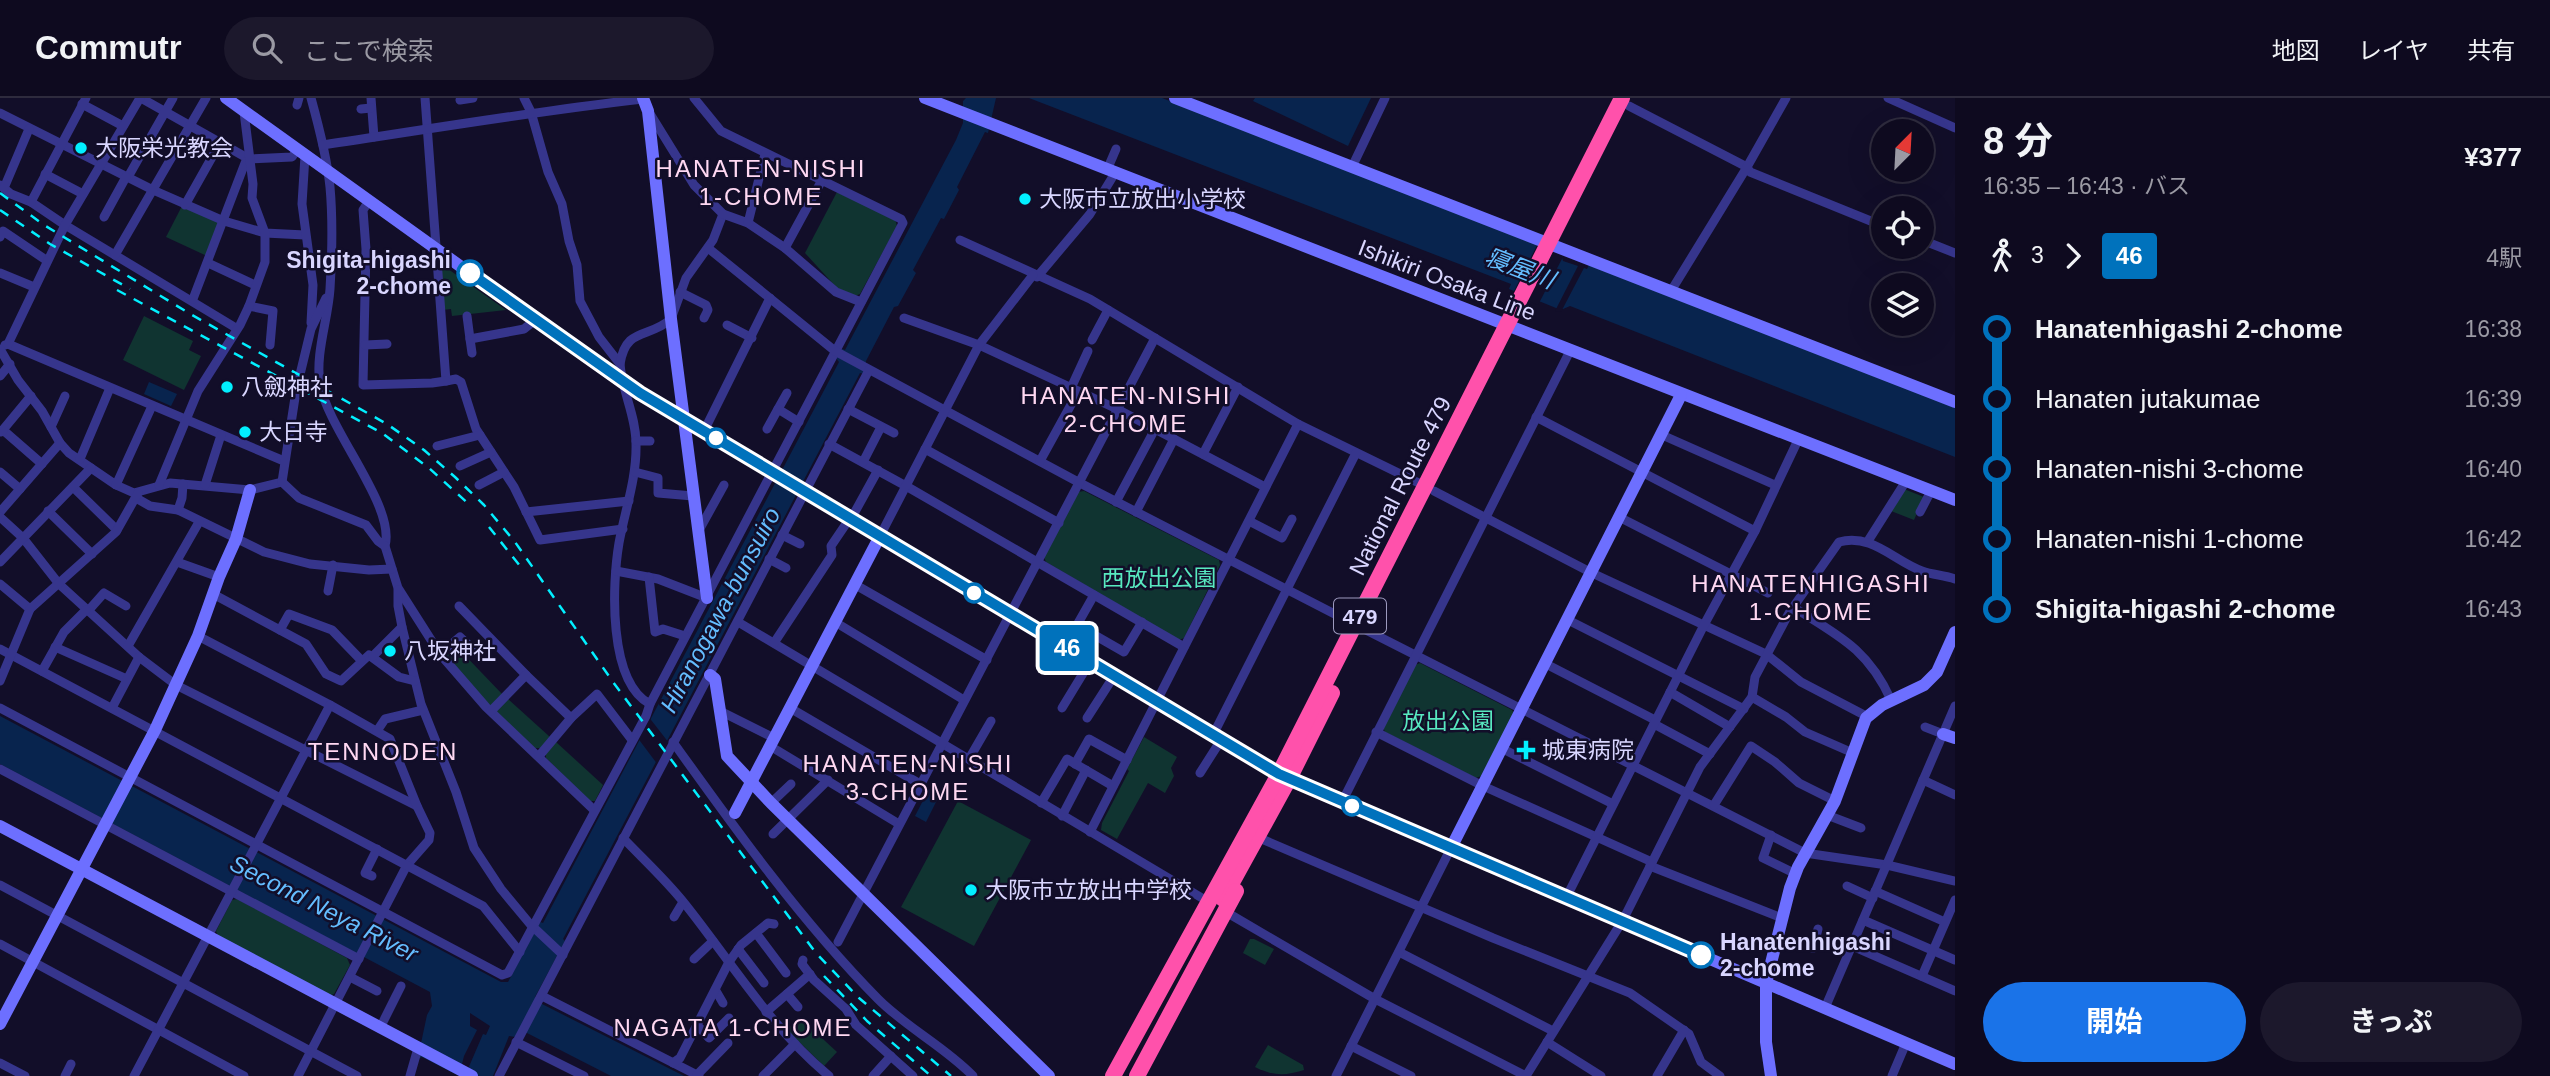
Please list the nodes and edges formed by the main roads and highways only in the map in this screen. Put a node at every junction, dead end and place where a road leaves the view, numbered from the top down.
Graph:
1 (1624, 100) edge
2 (1284, 776) junction
3 (1213, 905) junction
4 (1102, 1076) edge
5 (1113, 1076) edge
6 (1125, 1076) edge
7 (1137, 1076) edge

1 - 2 highway, National Route 479 / 479
2 - 3 highway, National Route 479 / 479
2 - 3 highway, National Route 479 / 479
3 - 4 highway
3 - 5 highway, National Route 479 / 479
3 - 6 highway, National Route 479 / 479
3 - 7 highway

